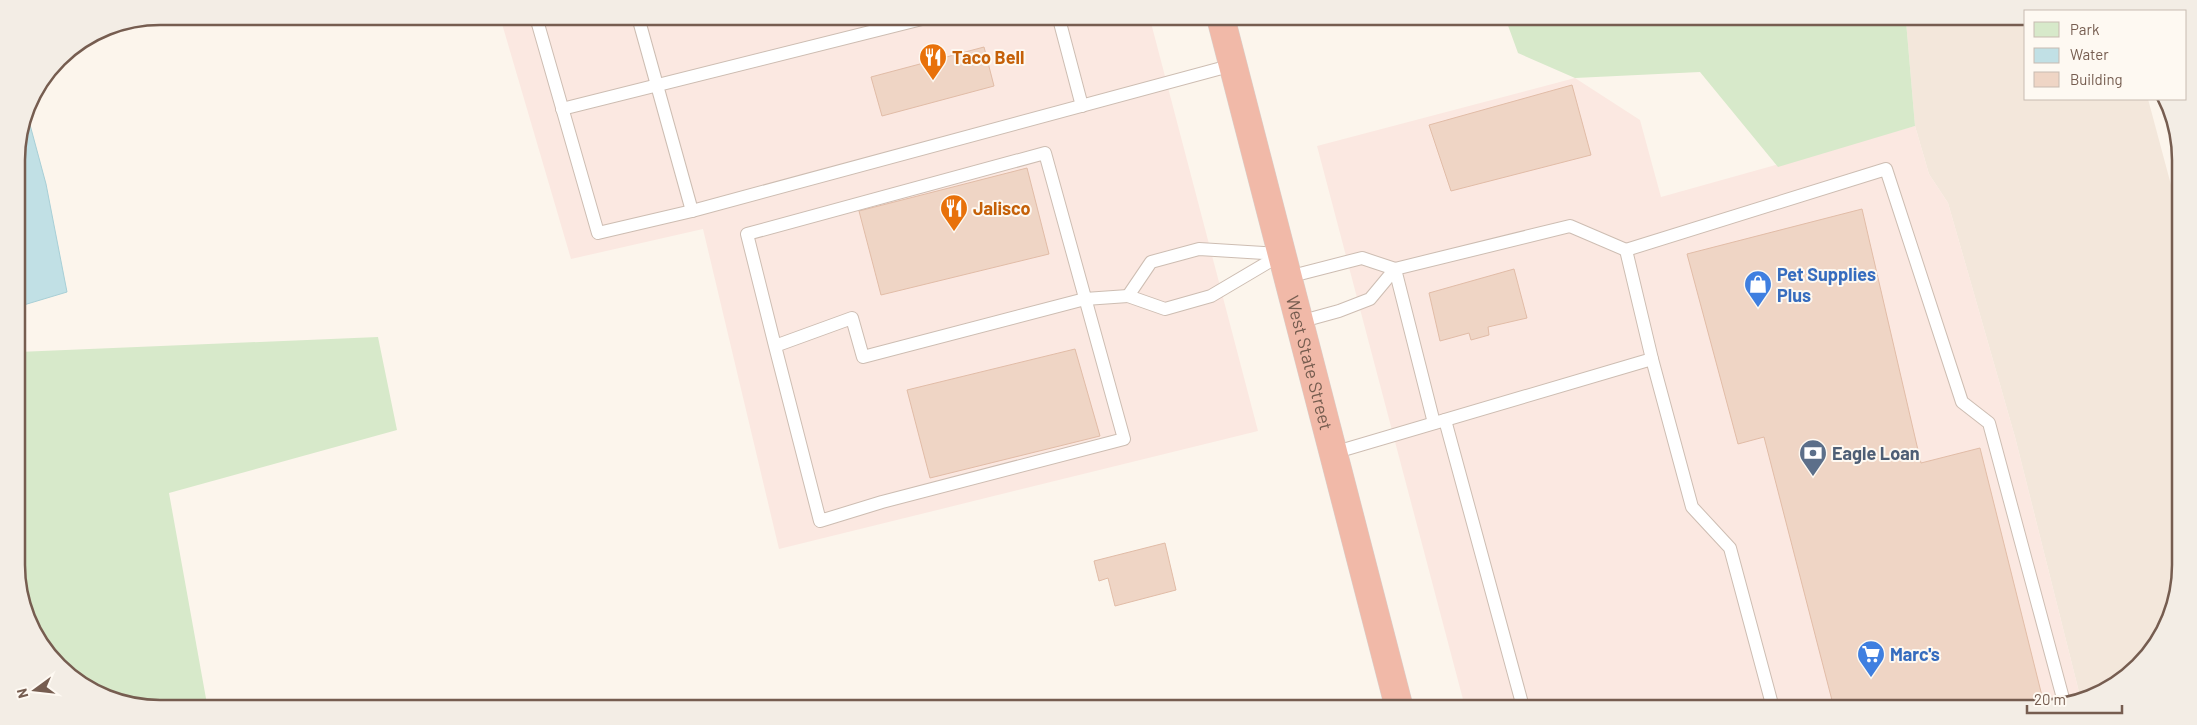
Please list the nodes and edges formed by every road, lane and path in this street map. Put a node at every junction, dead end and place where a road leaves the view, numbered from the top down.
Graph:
1 (538, 25) edge
2 (640, 25) edge
3 (898, 25) edge
4 (1061, 25) edge
5 (1223, 25) edge
6 (1233, 65) junction
7 (657, 86) junction
8 (1082, 106) junction
9 (562, 109) junction
10 (692, 211) junction
11 (1626, 250) junction
12 (1285, 266) junction
13 (1395, 269) junction
14 (1128, 296) junction
15 (1085, 299) junction
16 (1299, 322) junction
17 (774, 346) junction
18 (1652, 359) junction
19 (1440, 421) junction
20 (1333, 452) junction
21 (2063, 697) edge
22 (1397, 700) edge
23 (1520, 700) edge
24 (1771, 700) edge

1 - 9 lane
2 - 7 lane
3 - 7 lane
4 - 8 lane
5 - 6 highway, West State Street
6 - 8 lane
6 - 12 highway, West State Street
7 - 9 lane
7 - 10 lane
8 - 10 lane
9 - 10 lane
11 - 13 lane
11 - 18 lane
11 - 21 lane
12 - 13 lane
12 - 14 lane
12 - 14 lane
12 - 16 highway, West State Street
13 - 16 lane
13 - 19 lane
14 - 15 lane
15 - 17 lane
15 - 17 lane
15 - 17 lane
16 - 20 highway, West State Street
18 - 19 lane
18 - 24 lane
19 - 20 lane
19 - 23 lane
20 - 22 highway, West State Street

